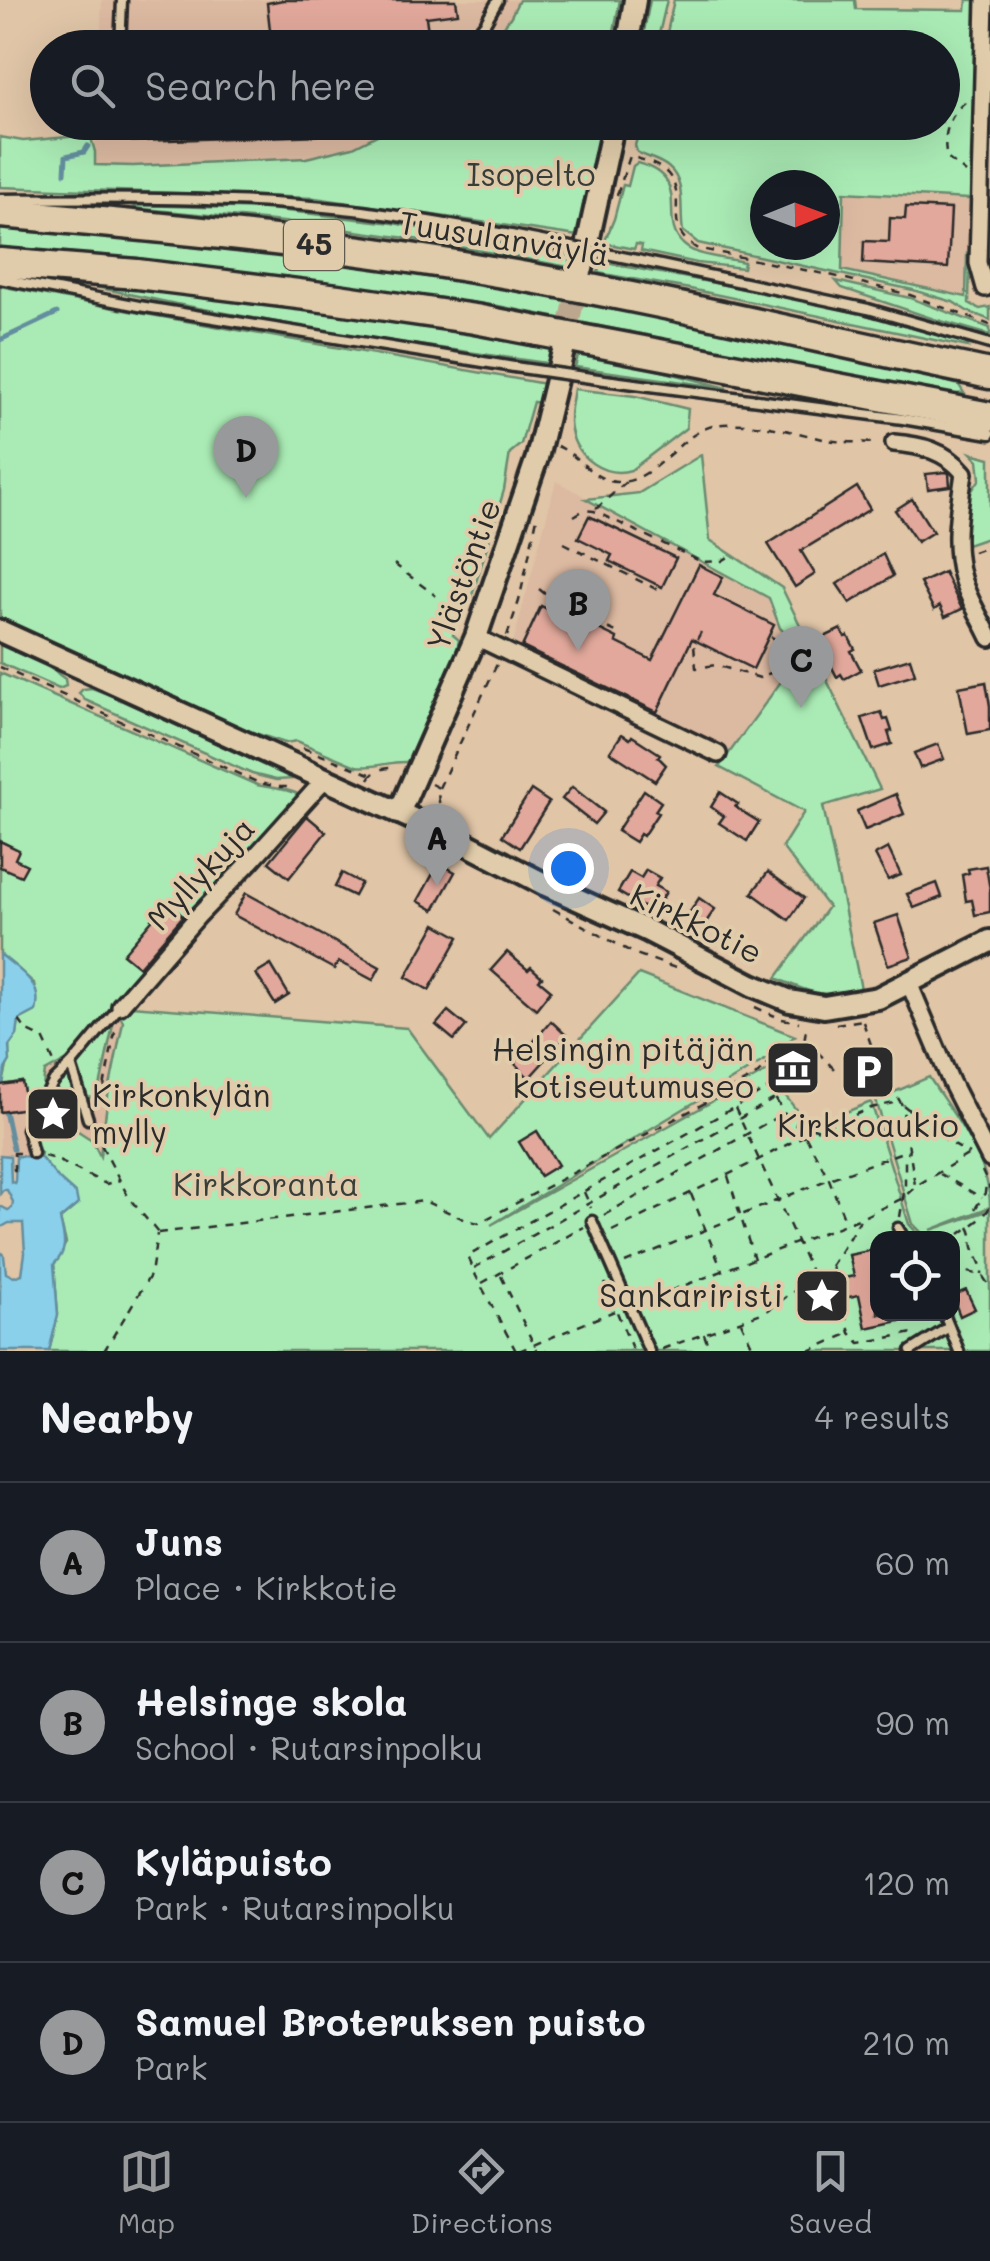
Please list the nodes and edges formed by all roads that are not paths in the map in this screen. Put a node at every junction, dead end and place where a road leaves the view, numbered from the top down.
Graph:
1 (122, 0) edge
2 (498, 0) edge
3 (635, 0) edge
4 (984, 0) edge
5 (121, 30) edge
6 (479, 30) edge
7 (630, 30) edge
8 (610, 140) edge
9 (0, 199) edge
10 (0, 213) edge
11 (0, 263) edge
12 (582, 269) tunnel mouth
13 (0, 279) edge
14 (985, 288) dead end
15 (990, 344) edge
16 (563, 351) tunnel mouth
17 (990, 371) edge
18 (927, 407) junction
19 (990, 417) edge
20 (990, 431) edge
21 (894, 442) road end
22 (0, 632) edge
23 (476, 636) junction
24 (990, 638) edge
25 (718, 754) dead end
26 (324, 780) junction
27 (399, 812) junction
28 (990, 941) edge
29 (908, 984) junction
30 (120, 1006) joint
31 (71, 1065) junction
32 (88, 1119) road end
33 (983, 1151) edge
34 (33, 1153) road end
35 (592, 1222) road end
36 (898, 1228) road end
37 (900, 1231) edge
38 (947, 1321) edge
39 (949, 1327) junction
40 (652, 1351) edge
41 (911, 1351) edge
42 (960, 1351) edge

1 - 5 lane
2 - 6 lane
3 - 7 street
4 - 14 street
8 - 12 street
9 - 15 lane, bridge
10 - 17 highway, Tuusulanväylä / 45
11 - 18 highway, 45
13 - 20 lane, bridge
16 - 23 street, Ylästöntie
18 - 19 highway, 45
18 - 20 highway
21 - 24 street
22 - 26 street, Kirkkotie
23 - 25 street
23 - 27 street, Ylästöntie
26 - 27 street, Kirkkotie
26 - 30 street, Myllykuja
27 - 29 street, Kirkkotie
28 - 29 street, Kirkkotie
29 - 33 street
30 - 31 lane
31 - 32 lane
31 - 34 lane
35 - 40 lane
36 - 37 lane
38 - 39 lane
39 - 41 lane
39 - 42 lane

